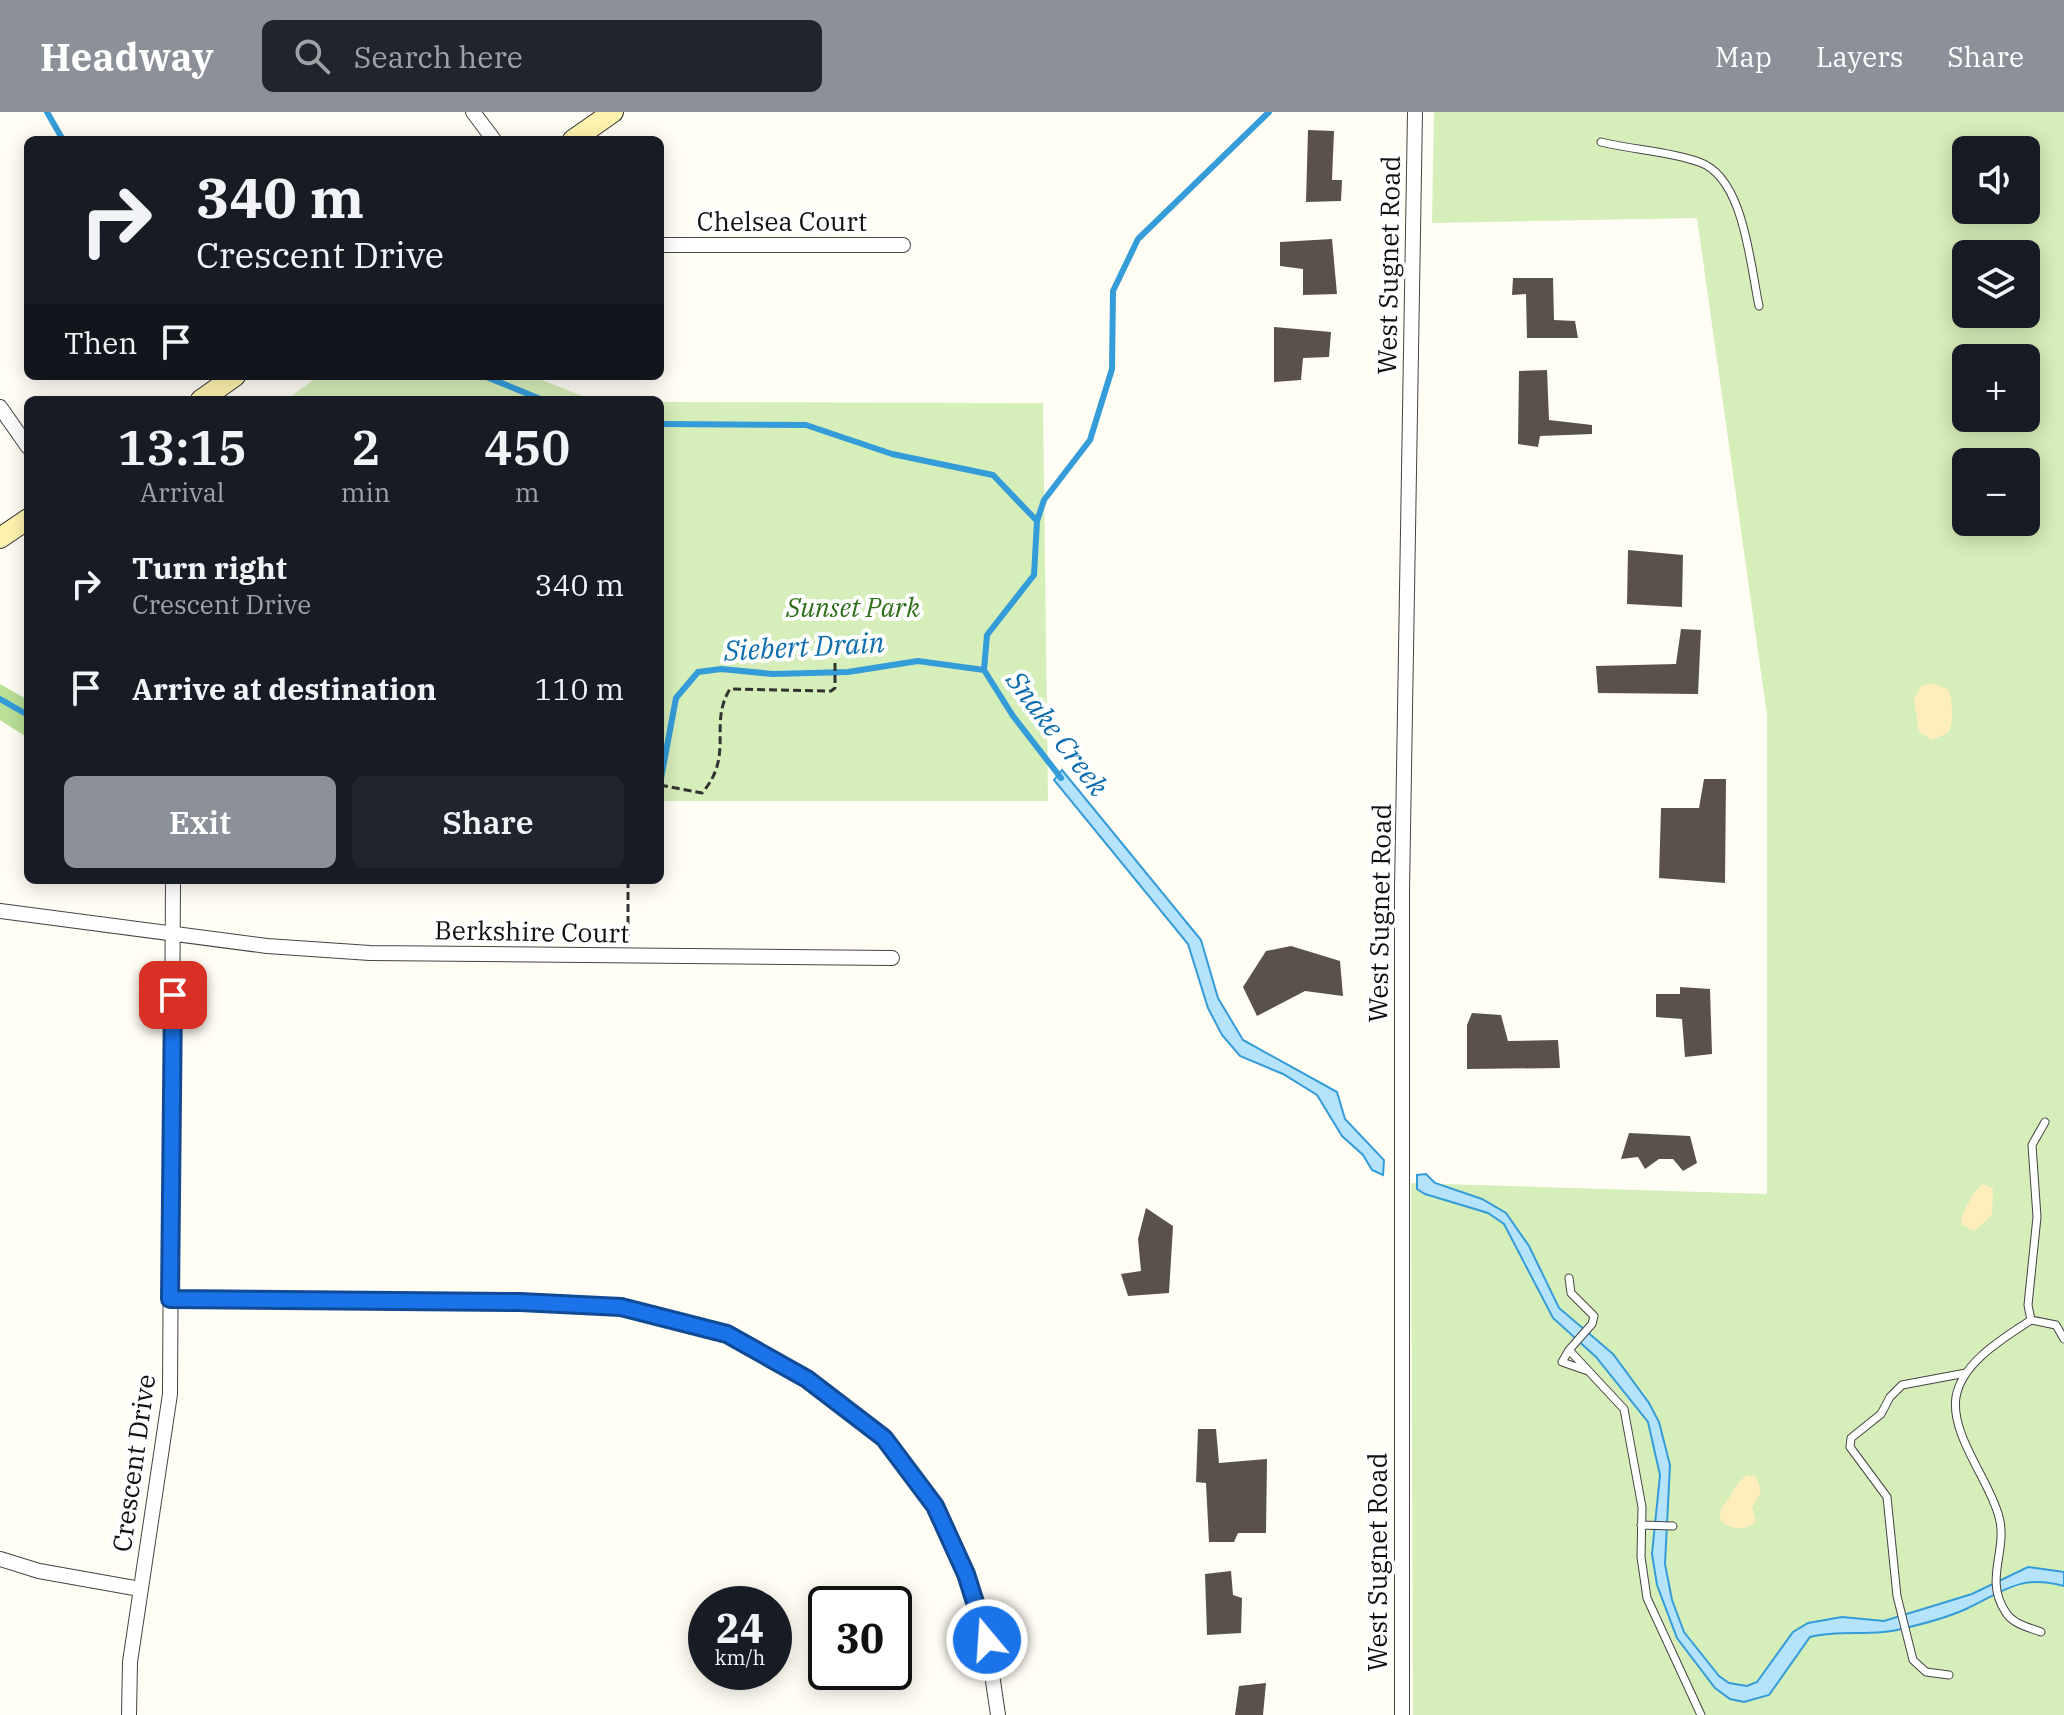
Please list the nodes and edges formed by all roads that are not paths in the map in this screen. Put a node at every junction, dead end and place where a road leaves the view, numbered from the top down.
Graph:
1 (473, 112) edge
2 (613, 112) edge
3 (1415, 112) edge
4 (491, 136) edge
5 (579, 136) edge
6 (1601, 142) dead end
7 (664, 245) edge
8 (903, 245) dead end
9 (1759, 306) dead end
10 (229, 380) edge
11 (207, 396) edge
12 (0, 407) edge
13 (24, 441) edge
14 (24, 522) edge
15 (0, 538) edge
16 (173, 884) edge
17 (0, 911) edge
18 (173, 934) junction
19 (892, 958) dead end
20 (2045, 1122) dead end
21 (1569, 1278) dead end
22 (170, 1299) junction
23 (2031, 1320) junction
24 (2060, 1323) edge
25 (2064, 1339) edge
26 (1569, 1350) junction
27 (1588, 1371) junction
28 (1966, 1373) junction
29 (1641, 1525) junction
30 (1673, 1526) dead end
31 (0, 1559) edge
32 (140, 1589) junction
33 (2041, 1632) dead end
34 (1949, 1675) dead end
35 (129, 1715) edge
36 (998, 1715) edge
37 (1402, 1715) edge
38 (1701, 1715) edge

1 - 4 street
2 - 5 main road
3 - 37 street, West Sugnet Road
6 - 9 lane
7 - 8 street, Chelsea Court
10 - 11 main road
12 - 13 street
14 - 15 main road
16 - 18 street, Crescent Drive
17 - 18 street, Berkshire Court
18 - 19 street, Berkshire Court
18 - 22 street, Crescent Drive
20 - 23 lane
21 - 26 lane
22 - 32 street, Crescent Drive
22 - 36 street
23 - 24 lane
23 - 28 lane
24 - 25 lane
26 - 27 lane
26 - 27 lane
27 - 29 lane
28 - 33 lane
28 - 34 lane
29 - 30 lane
29 - 38 lane
31 - 32 street
32 - 35 street, Crescent Drive

